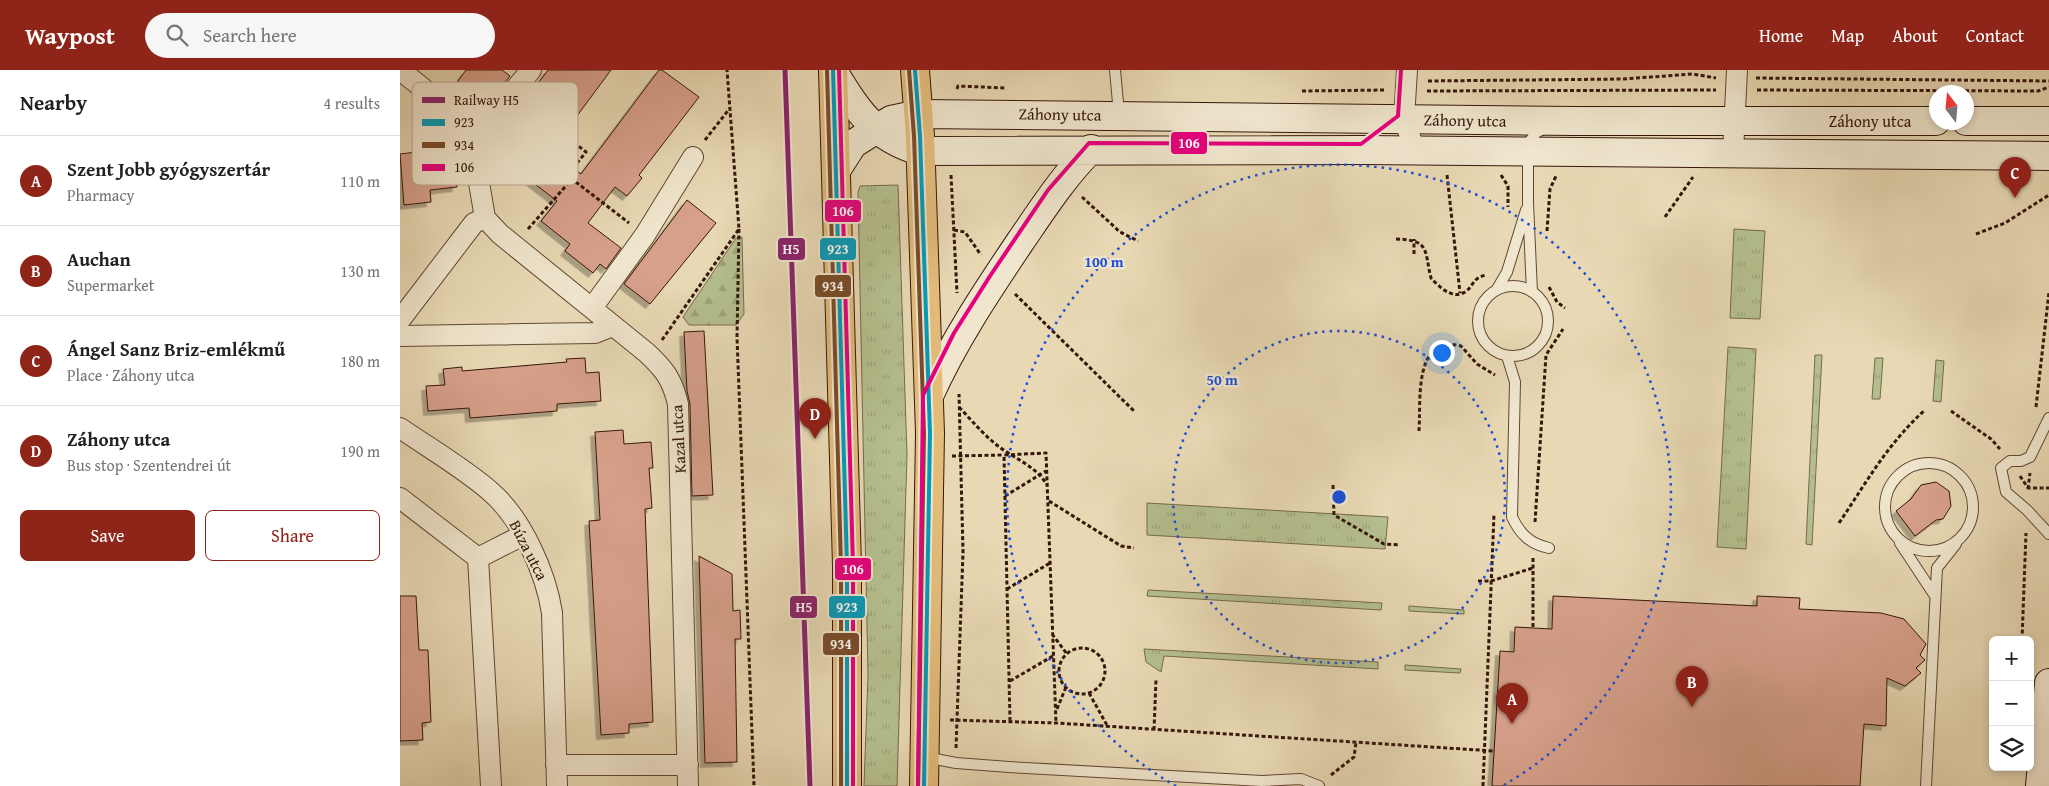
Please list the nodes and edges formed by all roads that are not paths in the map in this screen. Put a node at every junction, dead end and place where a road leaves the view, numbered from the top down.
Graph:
1 (400, 70) edge
2 (531, 70) edge
3 (833, 70) edge
4 (916, 70) edge
5 (1115, 70) edge
6 (1407, 70) edge
7 (1737, 70) edge
8 (415, 82) edge
9 (522, 82) edge
10 (919, 114) junction
11 (1120, 115) junction
12 (1404, 119) junction
13 (1468, 120) junction
14 (1575, 121) junction
15 (1734, 121) junction
16 (1929, 121) edge
17 (1974, 121) edge
18 (2049, 121) edge
19 (877, 130) junction
20 (1507, 132) dead end
21 (1524, 146) junction
22 (1091, 149) junction
23 (1363, 150) junction
24 (1415, 150) junction
25 (920, 152) junction
26 (1733, 152) junction
27 (2049, 156) edge
28 (693, 157) road end
29 (837, 169) junction
30 (479, 185) edge
31 (1528, 203) junction
32 (484, 218) junction
33 (1497, 289) junction
34 (1532, 292) junction
35 (592, 308) junction
36 (400, 320) edge
37 (612, 326) junction
38 (400, 336) edge
39 (1507, 356) junction
40 (929, 396) junction
41 (2049, 418) edge
42 (400, 428) edge
43 (400, 498) edge
44 (2049, 534) edge
45 (523, 536) junction
46 (1897, 538) junction
47 (1960, 539) junction
48 (1549, 548) dead end
49 (478, 558) junction
50 (1935, 596) junction
51 (2049, 683) edge
52 (925, 757) junction
53 (688, 765) junction
54 (556, 766) junction
55 (491, 786) edge
56 (557, 786) edge
57 (688, 786) edge
58 (847, 786) edge
59 (924, 786) edge
60 (1318, 786) edge
61 (1926, 786) edge
62 (2040, 786) edge

1 - 8 street
2 - 9 street
3 - 19 main road, Záhony utca
3 - 29 main road
4 - 10 main road
5 - 11 lane
6 - 12 street
7 - 15 street
10 - 11 main road, Záhony utca
10 - 19 main road, Záhony utca
10 - 25 main road
11 - 12 main road, Záhony utca
12 - 13 main road, Záhony utca
12 - 23 street
12 - 24 street
13 - 14 main road, Záhony utca
13 - 20 lane
14 - 15 main road, Záhony utca
14 - 21 lane
15 - 16 main road, Záhony utca
15 - 26 street
17 - 18 main road
19 - 25 main road, Záhony utca
19 - 29 main road, Záhony utca
21 - 24 main road, Záhony utca
21 - 26 main road, Záhony utca
21 - 31 lane
22 - 23 main road, Záhony utca
22 - 25 main road, Záhony utca
22 - 40 main road
23 - 24 main road, Záhony utca
25 - 40 main road
26 - 27 main road, Záhony utca
28 - 35 street
29 - 58 main road
30 - 32 street
31 - 33 lane
31 - 34 lane
32 - 35 street, Kazal utca
32 - 36 street
33 - 34 lane
33 - 39 lane
34 - 39 lane
35 - 37 street, Kazal utca
37 - 38 street
37 - 53 street, Kazal utca
39 - 48 lane
40 - 52 main road
41 - 44 lane
42 - 45 street, Búza utca
43 - 49 street
45 - 49 street
45 - 54 street, Búza utca
46 - 47 lane
46 - 47 lane
46 - 50 lane
47 - 50 lane
49 - 55 street
50 - 61 lane
51 - 62 main road
52 - 59 main road
52 - 60 lane
53 - 54 street
53 - 57 street, Kazal utca
54 - 56 street, Búza utca

